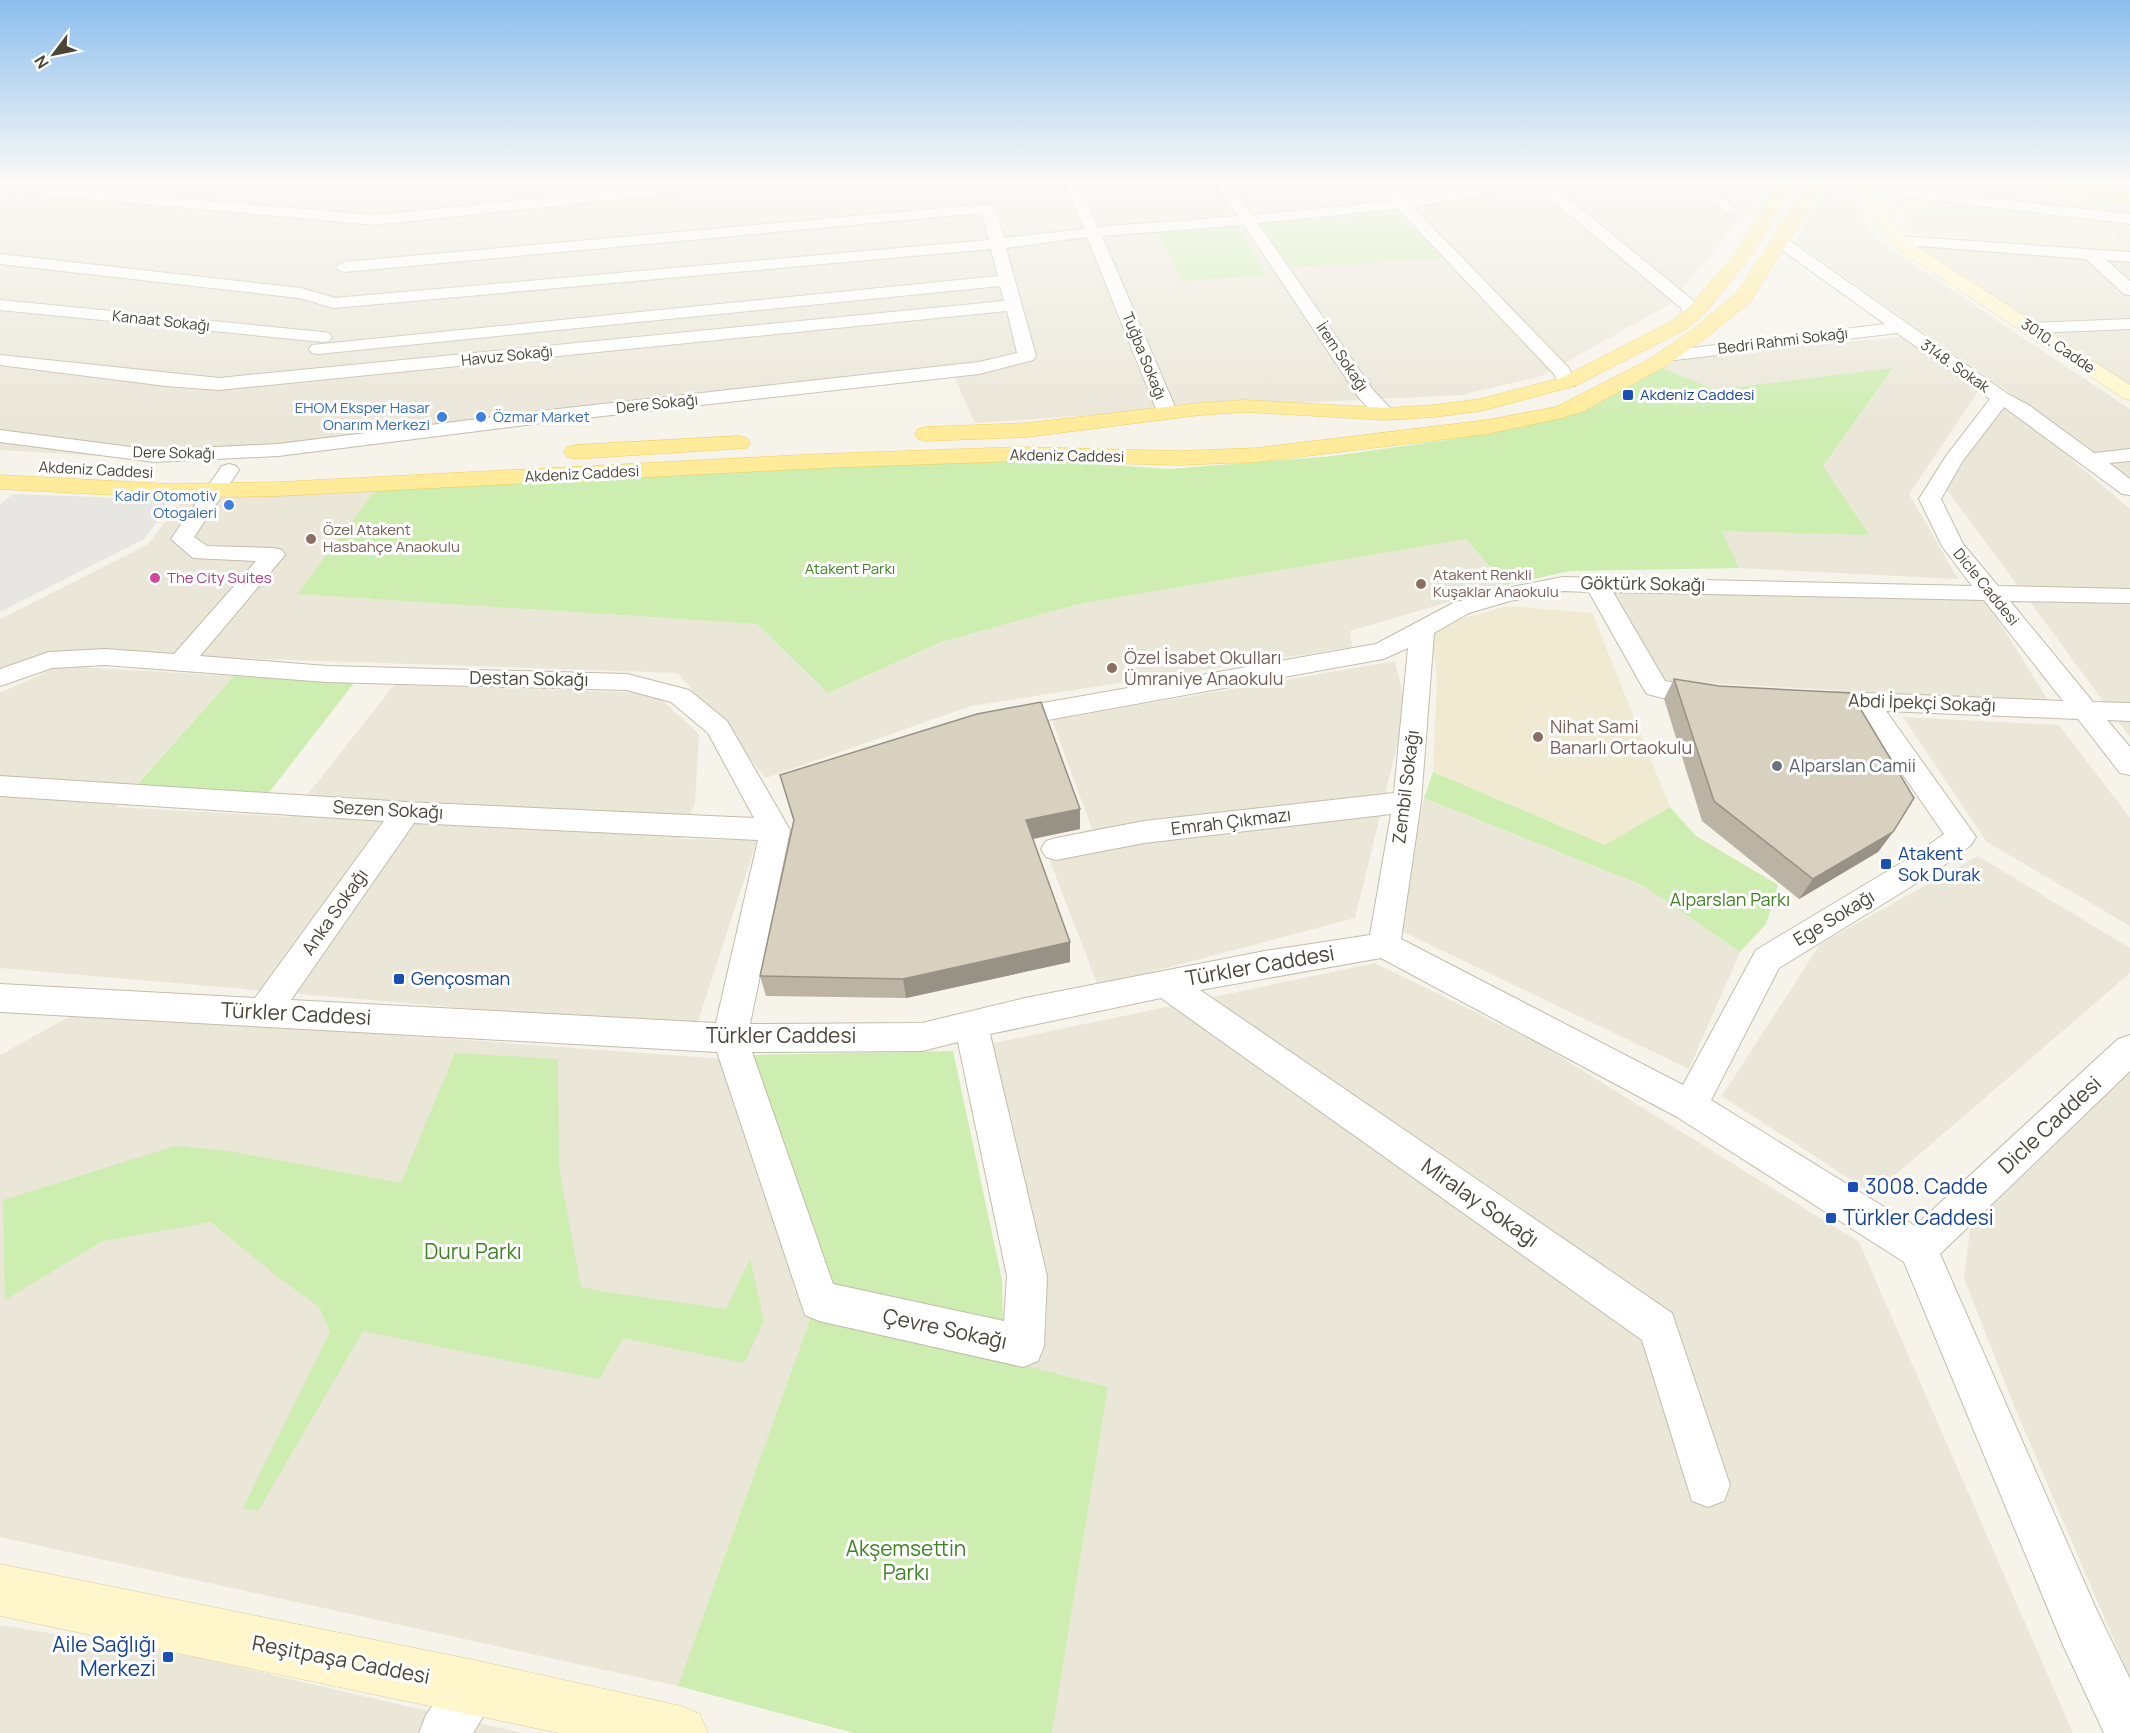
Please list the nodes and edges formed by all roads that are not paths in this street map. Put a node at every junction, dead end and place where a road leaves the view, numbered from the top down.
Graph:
1 (17, 261) edge
2 (348, 261) edge
3 (411, 261) edge
4 (860, 261) edge
5 (1002, 261) edge
6 (1105, 261) edge
7 (1276, 261) edge
8 (1457, 261) edge
9 (1635, 261) edge
10 (1738, 261) edge
11 (1768, 261) edge
12 (1807, 261) edge
13 (1927, 261) edge
14 (2097, 261) edge
15 (344, 267) junction
16 (1007, 279) junction
17 (2130, 291) edge
18 (302, 293) junction
19 (1014, 304) junction
20 (0, 305) edge
21 (1691, 316) junction
22 (2130, 324) edge
23 (326, 326) junction
24 (1900, 327) junction
25 (2030, 328) junction
26 (1667, 356) junction
27 (0, 360) edge
28 (307, 376) junction
29 (1568, 382) junction
30 (2130, 394) edge
31 (2001, 398) junction
32 (1282, 408) junction
33 (1200, 409) junction
34 (1167, 414) junction
35 (1386, 414) junction
36 (906, 435) dead end
37 (0, 436) edge
38 (335, 442) junction
39 (755, 442) dead end
40 (1329, 448) junction
41 (556, 453) dead end
42 (2130, 455) edge
43 (1220, 457) junction
44 (2091, 459) junction
45 (0, 464) edge
46 (327, 465) joint
47 (229, 470) junction
48 (0, 482) edge
49 (2130, 489) edge
50 (214, 490) junction
51 (1596, 583) junction
52 (1989, 591) junction
53 (2130, 596) edge
54 (1422, 628) junction
55 (182, 662) junction
56 (0, 678) edge
57 (1731, 697) edge
58 (1786, 699) edge
59 (1865, 701) junction
60 (2084, 709) junction
61 (2130, 712) edge
62 (978, 723) edge
63 (2130, 766) edge
64 (0, 786) edge
65 (1407, 802) junction
66 (405, 812) junction
67 (775, 830) junction
68 (1056, 849) dead end
69 (1384, 945) junction
70 (1166, 984) junction
71 (0, 998) edge
72 (264, 1012) junction
73 (971, 1025) junction
74 (730, 1038) junction
75 (2130, 1049) edge
76 (1690, 1106) junction
77 (1918, 1249) junction
78 (1708, 1485) dead end
79 (0, 1590) edge
80 (474, 1687) junction
81 (444, 1733) edge
82 (681, 1733) edge
83 (2130, 1733) edge

1 - 18 street
2 - 15 street
3 - 15 street
4 - 23 street
5 - 16 street
6 - 34 street, Tuğba Sokağı
7 - 35 street, İrem Sokağı
8 - 29 street
9 - 21 street
10 - 21 main road, Akdeniz Caddesi
11 - 26 main road, Akdeniz Caddesi
12 - 24 street, 3148. Sokak
13 - 25 street, 3010. Cadde
14 - 17 street
15 - 18 street
16 - 19 street
16 - 23 street
18 - 23 street
19 - 28 street, Havuz Sokağı
19 - 38 street, Dere Sokağı
20 - 23 street, Kanaat Sokağı
21 - 29 main road, Akdeniz Caddesi
22 - 25 street
23 - 28 street
24 - 26 street, Bedri Rahmi Sokağı
24 - 31 street, 3148. Sokak
25 - 30 street, 3010. Cadde
26 - 40 main road, Akdeniz Caddesi
27 - 28 street, Havuz Sokağı
29 - 35 main road, Akdeniz Caddesi
31 - 44 street, 3148. Sokak
31 - 52 street, Dicle Caddesi
32 - 33 main road, Akdeniz Caddesi
32 - 35 main road, Akdeniz Caddesi
32 - 40 main road
33 - 34 main road, Akdeniz Caddesi
33 - 43 main road
34 - 36 main road, Akdeniz Caddesi
37 - 38 street, Dere Sokağı
38 - 46 street, Akdeniz Caddesi
39 - 41 main road, Akdeniz Caddesi
40 - 43 main road, Akdeniz Caddesi
42 - 44 street
43 - 50 main road, Akdeniz Caddesi
44 - 49 street, 3148. Sokak
45 - 47 main road, Akdeniz Caddesi
46 - 47 main road, Akdeniz Caddesi
47 - 50 street
48 - 50 main road, Akdeniz Caddesi
50 - 55 street
51 - 52 street, Göktürk Sokağı
51 - 54 street, Göktürk Sokağı
51 - 57 street
52 - 53 street, Göktürk Sokağı
52 - 60 street, Dicle Caddesi
54 - 62 street, Göktürk Sokağı
54 - 65 street, Zembil Sokağı
55 - 56 street, Destan Sokağı
55 - 67 street, Destan Sokağı
58 - 59 street, Abdi İpekçi Sokağı
59 - 60 street, Abdi İpekçi Sokağı
59 - 76 street, Ege Sokağı
60 - 61 street, Abdi İpekçi Sokağı
60 - 63 street, Dicle Caddesi
64 - 66 street, Sezen Sokağı
65 - 68 street, Emrah Çıkmazı
65 - 69 street, Zembil Sokağı
66 - 67 street, Sezen Sokağı
66 - 72 street, Anka Sokağı
67 - 74 street
69 - 70 street, Türkler Caddesi
69 - 76 street
70 - 73 street, Türkler Caddesi
70 - 78 street, Miralay Sokağı
71 - 72 street, Türkler Caddesi
72 - 74 street, Türkler Caddesi
73 - 74 street, Türkler Caddesi
73 - 74 street, Çevre Sokağı
75 - 77 street, Dicle Caddesi
76 - 77 street
77 - 83 street
79 - 80 street, Reşitpaşa Caddesi
80 - 81 street
80 - 82 street, Reşitpaşa Caddesi

